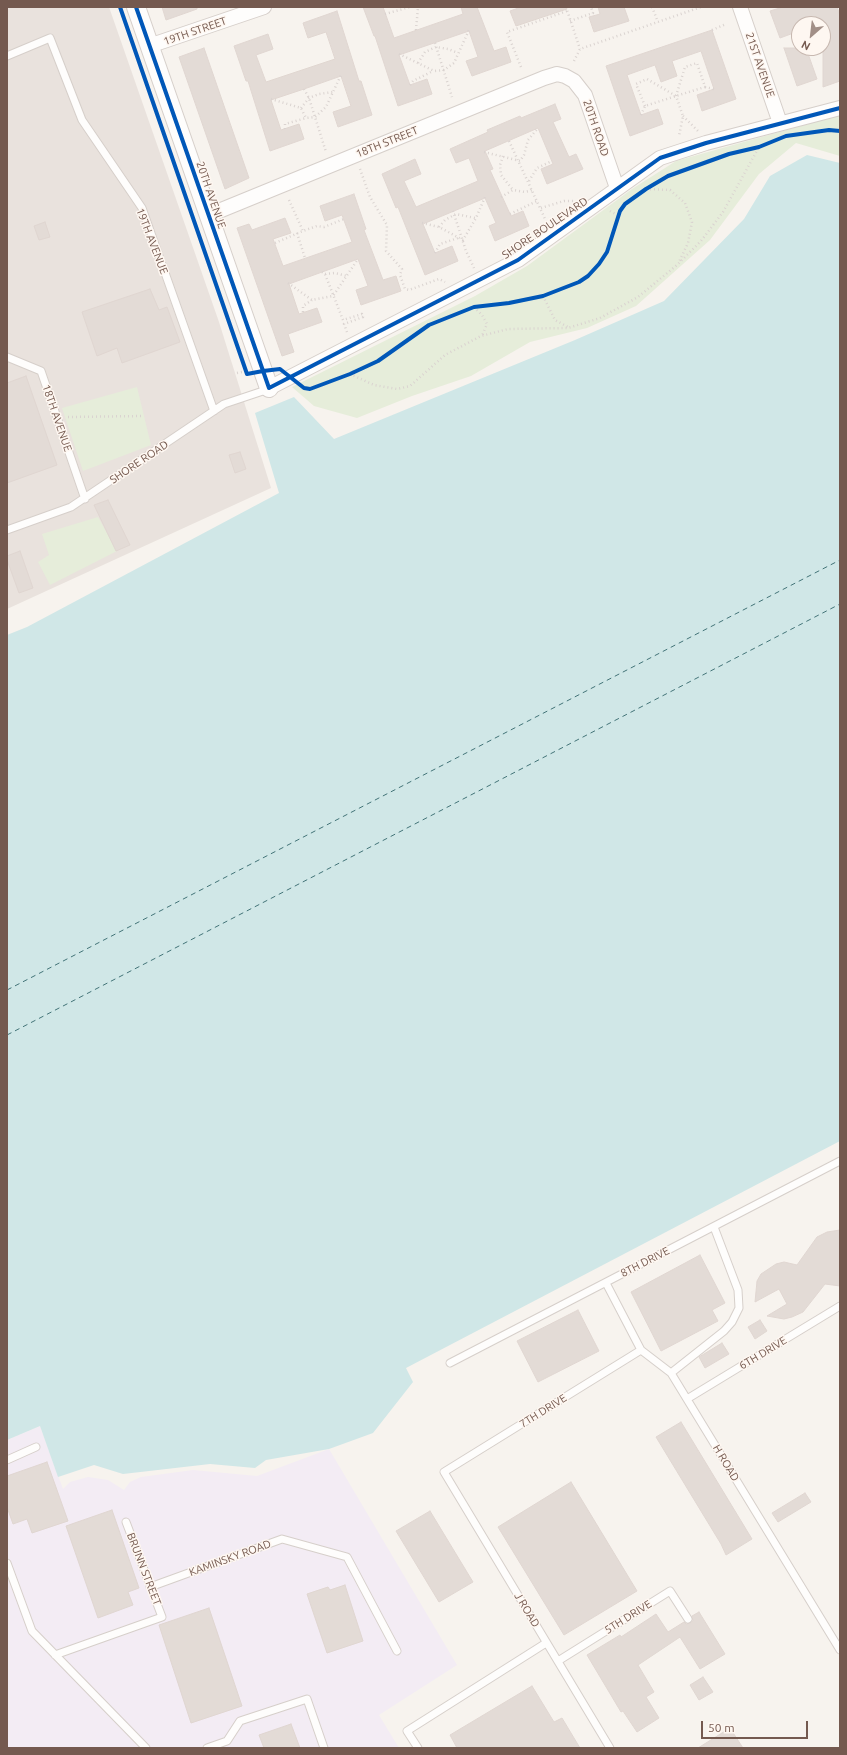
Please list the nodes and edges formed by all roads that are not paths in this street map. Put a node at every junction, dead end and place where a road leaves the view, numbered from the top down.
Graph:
1 (136, 7) edge
2 (264, 7) edge
3 (740, 7) edge
4 (149, 46) junction
5 (7, 56) edge
6 (565, 76) joint
7 (840, 108) edge
8 (780, 123) junction
9 (617, 188) junction
10 (209, 215) junction
11 (7, 357) edge
12 (269, 388) junction
13 (214, 411) junction
14 (85, 499) junction
15 (7, 530) edge
16 (840, 1161) edge
17 (714, 1227) junction
18 (606, 1283) junction
19 (840, 1306) edge
20 (641, 1350) junction
21 (450, 1363) dead end
22 (671, 1373) junction
23 (687, 1399) junction
24 (36, 1447) dead end
25 (7, 1460) edge
26 (444, 1472) joint
27 (126, 1522) dead end
28 (7, 1563) edge
29 (150, 1587) junction
30 (688, 1619) dead end
31 (546, 1643) junction
32 (840, 1650) edge
33 (397, 1651) dead end
34 (55, 1655) junction
35 (558, 1661) junction
36 (218, 1746) edge
37 (146, 1748) edge
38 (207, 1748) edge
39 (324, 1748) edge
40 (418, 1748) edge
41 (610, 1748) edge

1 - 4 street, 20TH AVENUE
2 - 4 street, 19TH STREET
3 - 8 street, 21ST AVENUE
4 - 10 street, 20TH AVENUE
5 - 13 lane, 19TH AVENUE
6 - 9 street, 20TH ROAD
6 - 10 street, 18TH STREET
7 - 8 street, SHORE BOULEVARD
8 - 9 street, SHORE BOULEVARD
9 - 12 street, SHORE BOULEVARD
10 - 12 street, 20TH AVENUE
11 - 14 lane, 18TH AVENUE
12 - 13 lane, SHORE ROAD
13 - 14 lane, SHORE ROAD
14 - 15 lane, SHORE ROAD
16 - 17 lane, 8TH DRIVE
17 - 18 lane, 8TH DRIVE
17 - 22 lane
18 - 20 lane, H ROAD
18 - 21 lane, 8TH DRIVE
19 - 23 lane, 6TH DRIVE
20 - 22 lane, H ROAD
20 - 26 lane, 7TH DRIVE
22 - 23 lane, H ROAD
23 - 32 lane, H ROAD
24 - 25 lane
26 - 31 lane, J ROAD
27 - 29 lane, BRUNN STREET
28 - 34 lane
29 - 33 lane, KAMINSKY ROAD
29 - 34 lane, BRUNN STREET
30 - 35 lane, 5TH DRIVE
31 - 35 lane, J ROAD
31 - 40 lane
34 - 37 lane
35 - 41 lane, J ROAD
36 - 38 lane
36 - 39 lane

